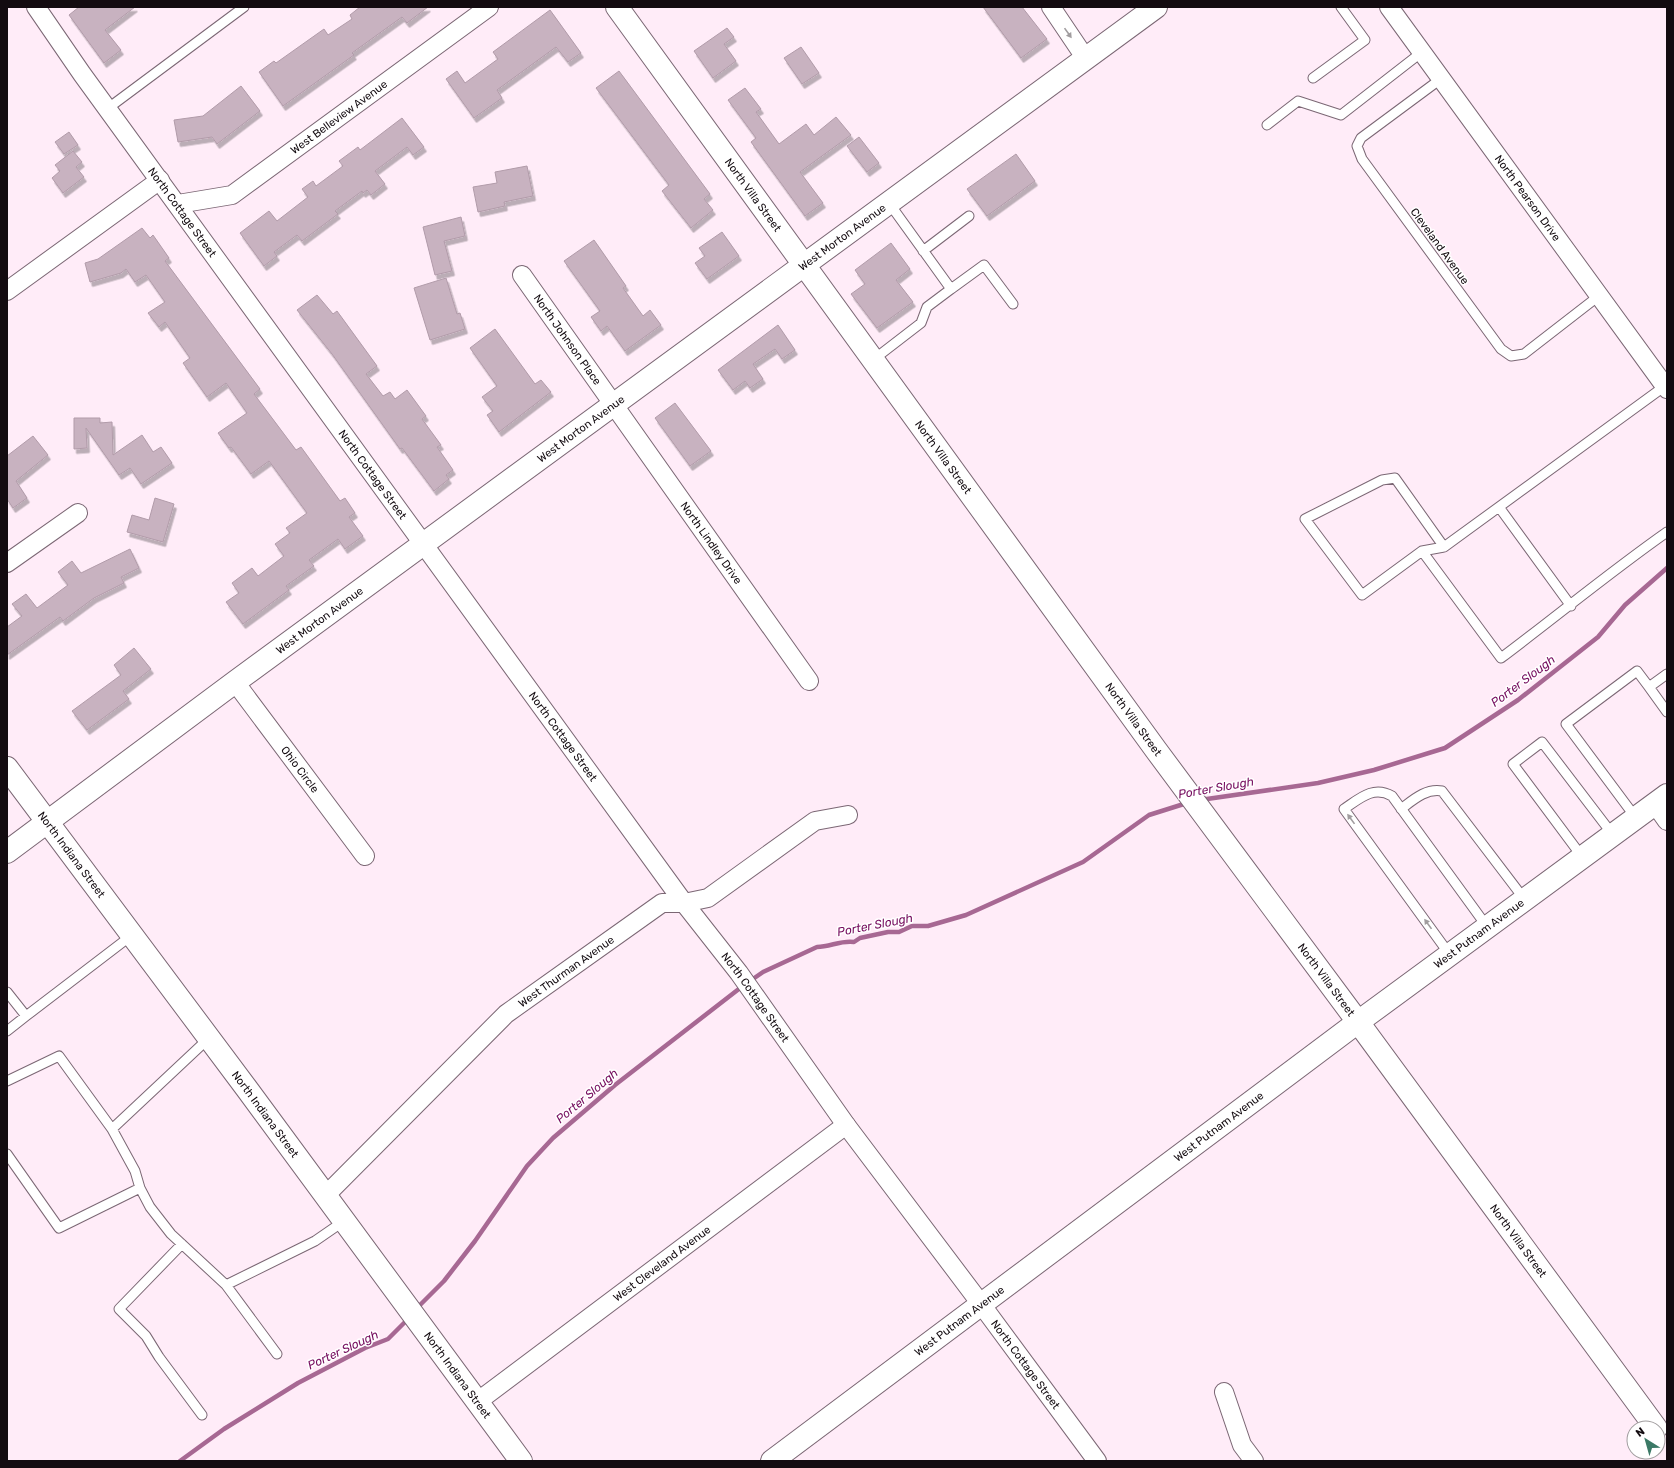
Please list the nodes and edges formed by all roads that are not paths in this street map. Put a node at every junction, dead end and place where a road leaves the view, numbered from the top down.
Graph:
1 (36, 7) edge
2 (244, 7) edge
3 (489, 7) edge
4 (617, 7) edge
5 (1051, 7) edge
6 (1156, 7) edge
7 (1341, 7) edge
8 (1389, 7) edge
9 (1422, 52) junction
10 (1086, 59) junction
11 (1313, 78) dead end
12 (1442, 78) junction
13 (107, 109) junction
14 (1267, 124) dead end
15 (160, 180) junction
16 (889, 203) junction
17 (178, 204) junction
18 (969, 216) dead end
19 (924, 251) junction
20 (805, 265) junction
21 (522, 275) dead end
22 (951, 289) junction
23 (7, 291) edge
24 (1600, 295) junction
25 (1013, 304) dead end
26 (873, 360) junction
27 (1666, 387) edge
28 (612, 405) junction
29 (1499, 507) junction
30 (78, 512) dead end
31 (1667, 532) edge
32 (424, 544) junction
33 (1444, 547) junction
34 (1422, 551) junction
35 (7, 563) edge
36 (1571, 606) junction
37 (1667, 674) edge
38 (809, 681) dead end
39 (235, 682) junction
40 (1649, 687) junction
41 (1667, 712) edge
42 (7, 768) edge
43 (1663, 807) edge
44 (1401, 809) junction
45 (848, 815) dead end
46 (1636, 818) junction
47 (47, 822) junction
48 (1612, 835) junction
49 (7, 852) edge
50 (365, 856) dead end
51 (1583, 858) junction
52 (1525, 900) junction
53 (684, 902) junction
54 (1488, 928) junction
55 (133, 935) junction
56 (1451, 956) junction
57 (7, 992) edge
58 (26, 1016) junction
59 (1358, 1022) junction
60 (7, 1031) edge
61 (209, 1038) junction
62 (7, 1081) edge
63 (846, 1125) junction
64 (112, 1129) junction
65 (7, 1154) edge
66 (140, 1188) junction
67 (326, 1195) junction
68 (344, 1220) junction
69 (182, 1244) junction
70 (226, 1285) junction
71 (981, 1304) junction
72 (277, 1354) dead end
73 (1224, 1392) dead end
74 (477, 1402) junction
75 (202, 1416) dead end
76 (1650, 1420) edge
77 (521, 1461) edge
78 (772, 1461) edge
79 (1097, 1461) edge
80 (1254, 1461) edge

1 - 13 street, North Cottage Street
2 - 13 lane
3 - 17 street, West Belleview Avenue
4 - 20 street, North Villa Street
5 -> 10 street
6 - 10 street, West Morton Avenue
7 - 11 lane
8 - 9 street, North Pearson Drive
9 - 12 street, North Pearson Drive
9 - 14 lane
10 - 16 street, West Morton Avenue
12 - 24 street, North Pearson Drive
12 - 24 lane, Cleveland Avenue
13 - 15 street, North Cottage Street
15 - 17 street, North Cottage Street
15 - 23 street
16 - 19 lane
16 - 20 street, West Morton Avenue
17 - 32 street, North Cottage Street
18 - 19 lane
19 - 22 lane
20 - 26 street, North Villa Street
20 - 28 street, West Morton Avenue
21 - 28 street, North Johnson Place
22 - 25 lane
22 - 26 lane
24 - 27 street, North Pearson Drive
26 - 59 street, North Villa Street
27 - 29 lane
28 - 32 street, West Morton Avenue
28 - 38 street, North Lindley Drive
29 - 33 lane
29 - 36 lane
30 - 35 street
31 - 36 lane
32 - 39 street, West Morton Avenue
32 - 53 street, North Cottage Street
33 - 34 lane
33 - 34 lane
34 - 36 lane
37 - 40 lane
39 - 47 street, West Morton Avenue
39 - 50 street, Ohio Circle
40 - 41 lane
40 - 46 lane
42 - 47 street, North Indiana Street
43 - 46 street, West Putnam Avenue
44 - 52 lane
44 - 54 lane
56 -> 44 lane
45 - 53 street, West Thurman Avenue
46 - 48 street, West Putnam Avenue
47 - 49 street, West Morton Avenue
47 - 55 street, North Indiana Street
48 - 51 street, West Putnam Avenue
48 - 51 lane
51 - 52 street, West Putnam Avenue
52 - 54 street, West Putnam Avenue
53 - 63 street, North Cottage Street
53 - 67 street, West Thurman Avenue
54 - 56 street, West Putnam Avenue
55 - 58 lane
55 - 61 street, North Indiana Street
56 - 59 street, West Putnam Avenue
57 - 58 lane
58 - 60 lane
59 - 71 street, West Putnam Avenue
59 - 76 street, North Villa Street
61 - 64 lane
61 - 67 street, North Indiana Street
62 - 64 lane
63 - 71 street, North Cottage Street
63 - 74 street, West Cleveland Avenue
64 - 66 lane
65 - 66 lane
66 - 69 lane
67 - 68 street, North Indiana Street
68 - 70 lane
68 - 74 street, North Indiana Street
69 - 70 lane
69 - 75 lane
70 - 72 lane
71 - 78 street, West Putnam Avenue
71 - 79 street, North Cottage Street
73 - 80 street
74 - 77 street, North Indiana Street

